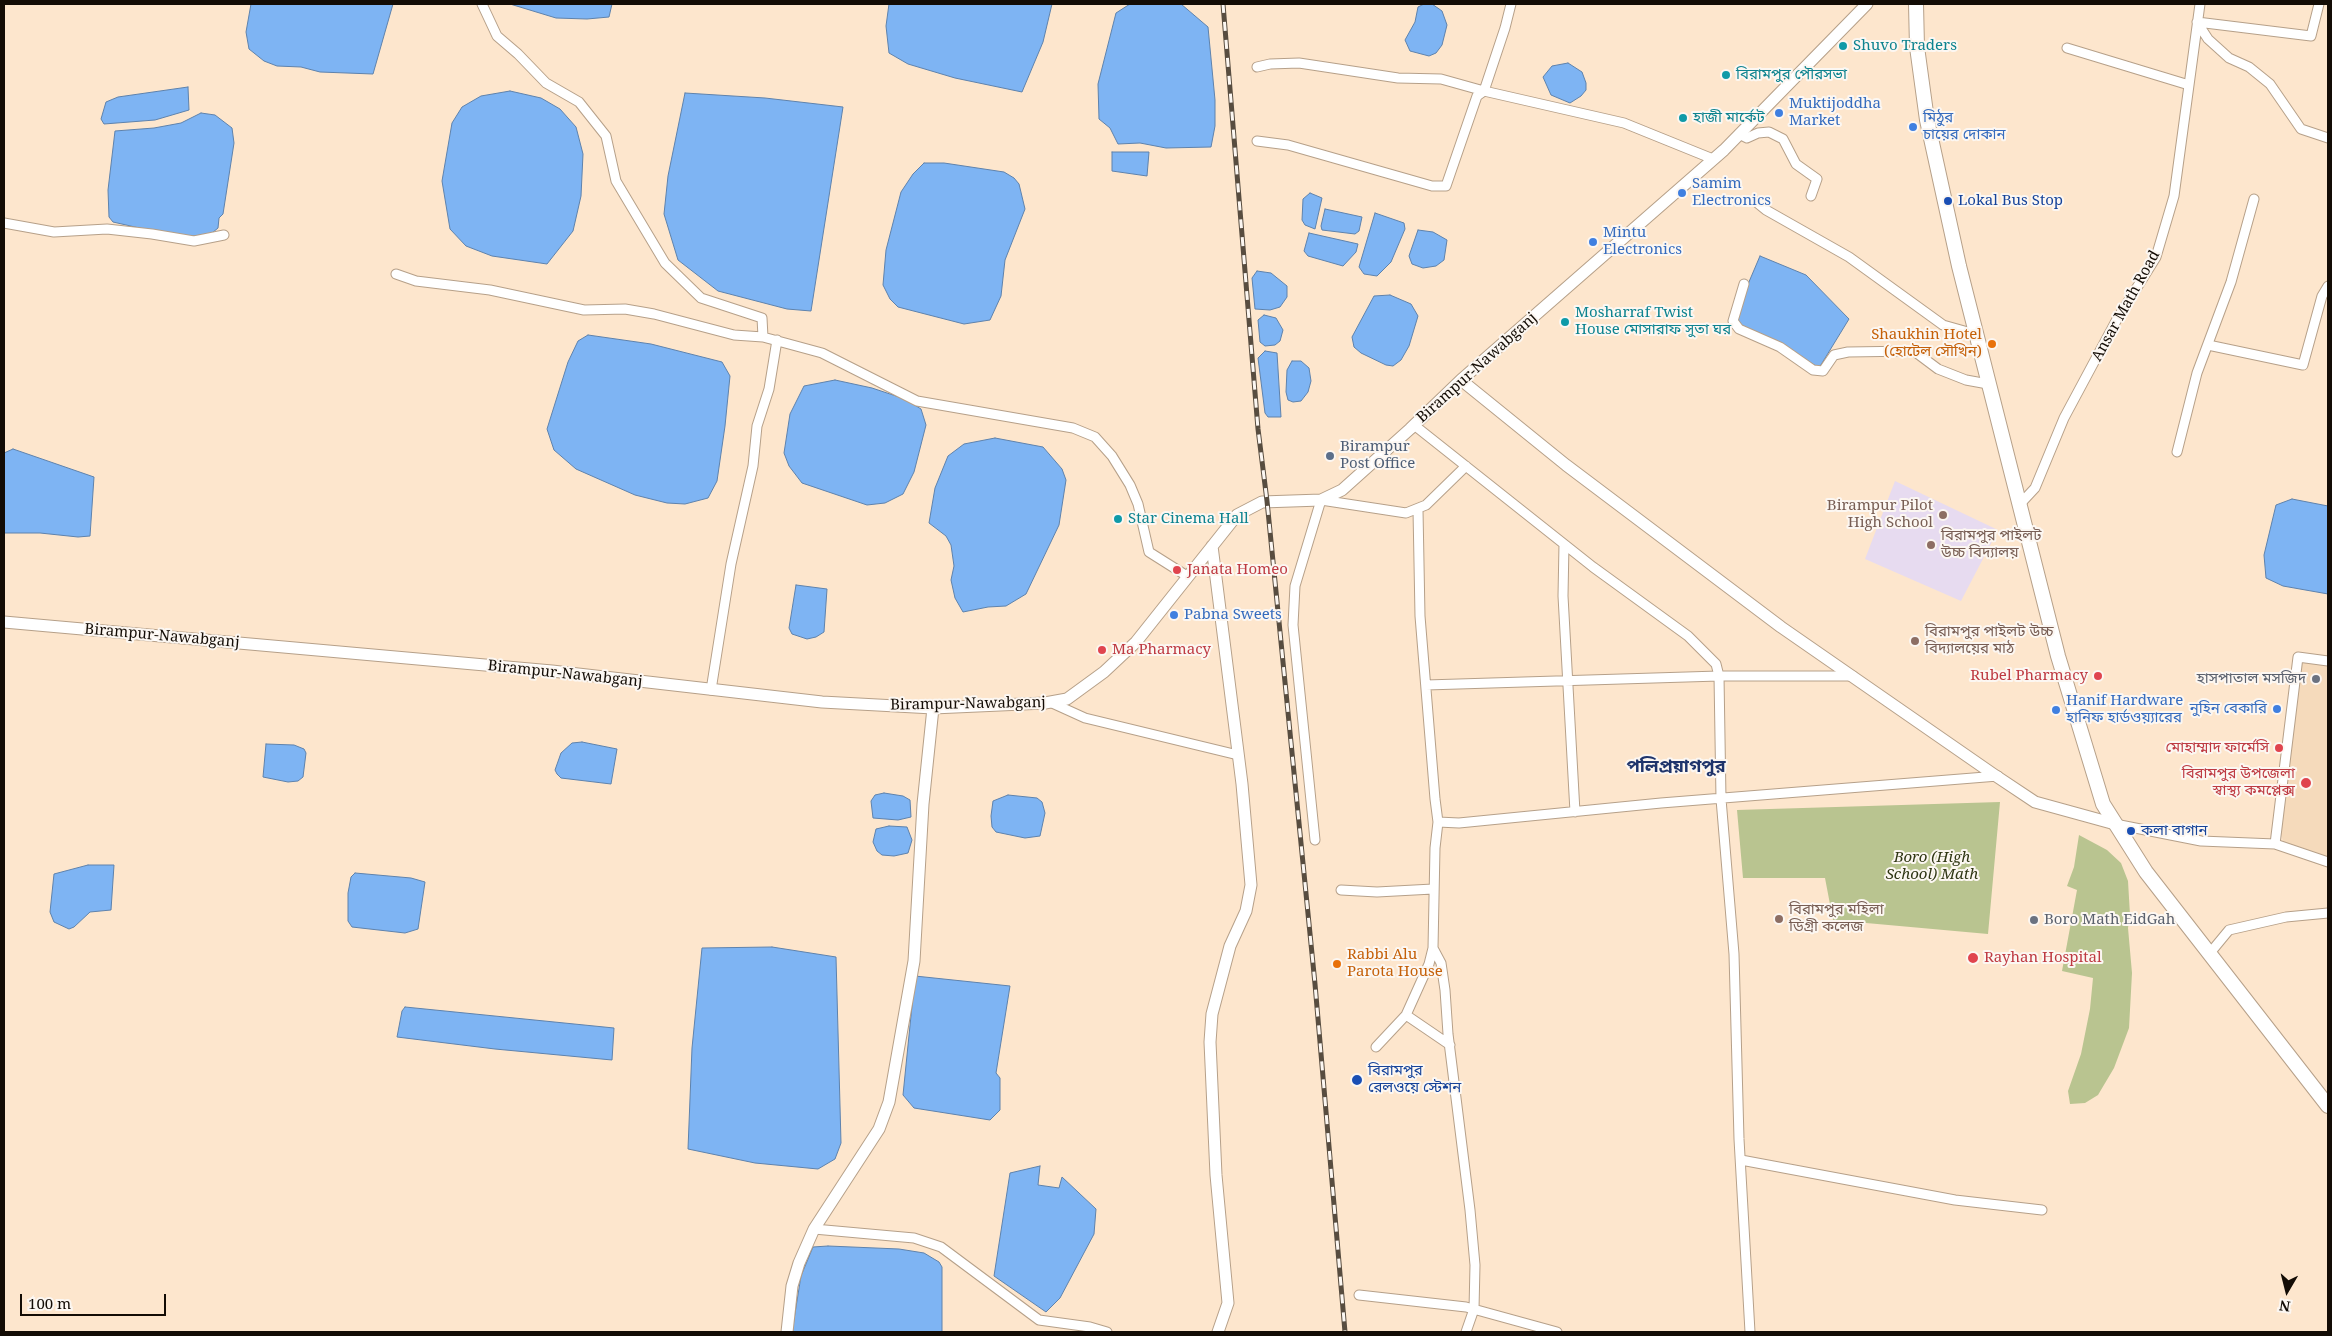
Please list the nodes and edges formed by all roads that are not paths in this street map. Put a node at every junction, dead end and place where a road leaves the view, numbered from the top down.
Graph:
1 (482, 4) edge
2 (1510, 4) edge
3 (1867, 4) edge
4 (1916, 4) edge
5 (2200, 4) edge
6 (2319, 4) edge
7 (2197, 22) junction
8 (2067, 48) dead end
9 (1257, 67) dead end
10 (2189, 85) junction
11 (1484, 91) junction
12 (1739, 134) junction
13 (2328, 138) edge
14 (1257, 141) dead end
15 (1713, 159) junction
16 (1811, 196) dead end
17 (2254, 199) dead end
18 (1755, 201) dead end
19 (4, 223) edge
20 (224, 235) dead end
21 (396, 274) dead end
22 (1744, 284) dead end
23 (2328, 286) edge
24 (1975, 334) junction
25 (763, 337) junction
26 (777, 340) junction
27 (2208, 345) junction
28 (1461, 380) junction
29 (1988, 384) junction
30 (1414, 425) junction
31 (2177, 452) dead end
32 (1466, 466) junction
33 (1320, 500) junction
34 (2021, 503) junction
35 (1418, 510) junction
36 (1564, 544) junction
37 (1212, 546) junction
38 (1188, 576) junction
39 (4, 622) edge
40 (2328, 661) edge
41 (1719, 676) junction
42 (1853, 676) junction
43 (1569, 681) junction
44 (1426, 685) junction
45 (711, 690) junction
46 (1052, 703) junction
47 (932, 708) junction
48 (1238, 756) junction
49 (1998, 776) junction
50 (1721, 799) junction
51 (1575, 812) junction
52 (1438, 822) junction
53 (2115, 824) junction
54 (1315, 840) dead end
55 (2275, 844) junction
56 (2328, 862) edge
57 (1433, 889) junction
58 (1341, 890) dead end
59 (2328, 913) edge
60 (1433, 948) junction
61 (2210, 953) junction
62 (1406, 1015) junction
63 (1450, 1045) junction
64 (1376, 1047) dead end
65 (2328, 1106) edge
66 (1741, 1160) junction
67 (2042, 1210) dead end
68 (814, 1229) junction
69 (1360, 1295) dead end
70 (1474, 1309) junction
71 (787, 1332) edge
72 (1107, 1332) edge
73 (1218, 1332) edge
74 (1466, 1332) edge
75 (1557, 1332) edge
76 (1750, 1332) edge

1 - 25 street
2 - 11 street
3 - 12 street, Birampur-Nawabganj
4 - 24 main road
5 - 7 street, Ansar Math Road
6 - 7 street
7 - 10 street, Ansar Math Road
7 - 13 street
8 - 10 street
9 - 11 street
10 - 34 street, Ansar Math Road
11 - 14 street
11 - 15 street
12 - 15 street, Birampur-Nawabganj
12 - 16 street
15 - 28 street, Birampur-Nawabganj
17 - 27 street
18 - 24 street
19 - 20 street
21 - 25 street
22 - 29 street
23 - 27 street
24 - 29 main road
25 - 26 street
26 - 38 street
26 - 45 street
27 - 31 street
28 - 30 street, Birampur-Nawabganj
28 - 42 street
29 - 34 main road
30 - 32 street
30 - 33 street, Birampur-Nawabganj
32 - 35 street
32 - 36 street
33 - 35 street
33 - 37 street, Birampur-Nawabganj
33 - 54 street
34 - 53 main road
35 - 44 street
36 - 41 street
36 - 43 street
37 - 38 street, Birampur-Nawabganj
37 - 48 street
38 - 46 street, Birampur-Nawabganj
39 - 45 street, Birampur-Nawabganj
40 - 55 street
41 - 42 street
41 - 43 street
41 - 50 street
42 - 49 street
43 - 44 street
43 - 51 street
44 - 52 street
45 - 47 street, Birampur-Nawabganj
46 - 47 street, Birampur-Nawabganj
46 - 48 street
47 - 68 street
48 - 73 street
49 - 50 street
49 - 53 street
50 - 51 street
50 - 66 street
51 - 52 street
52 - 57 street
53 - 55 street
53 - 61 main road
55 - 56 street
57 - 58 street
57 - 60 street
59 - 61 street
60 - 62 street
60 - 63 street
61 - 65 main road
62 - 63 street
62 - 64 street
63 - 70 street
66 - 67 street
66 - 76 street
68 - 71 street
68 - 72 street
69 - 70 street
70 - 74 street
70 - 75 street

